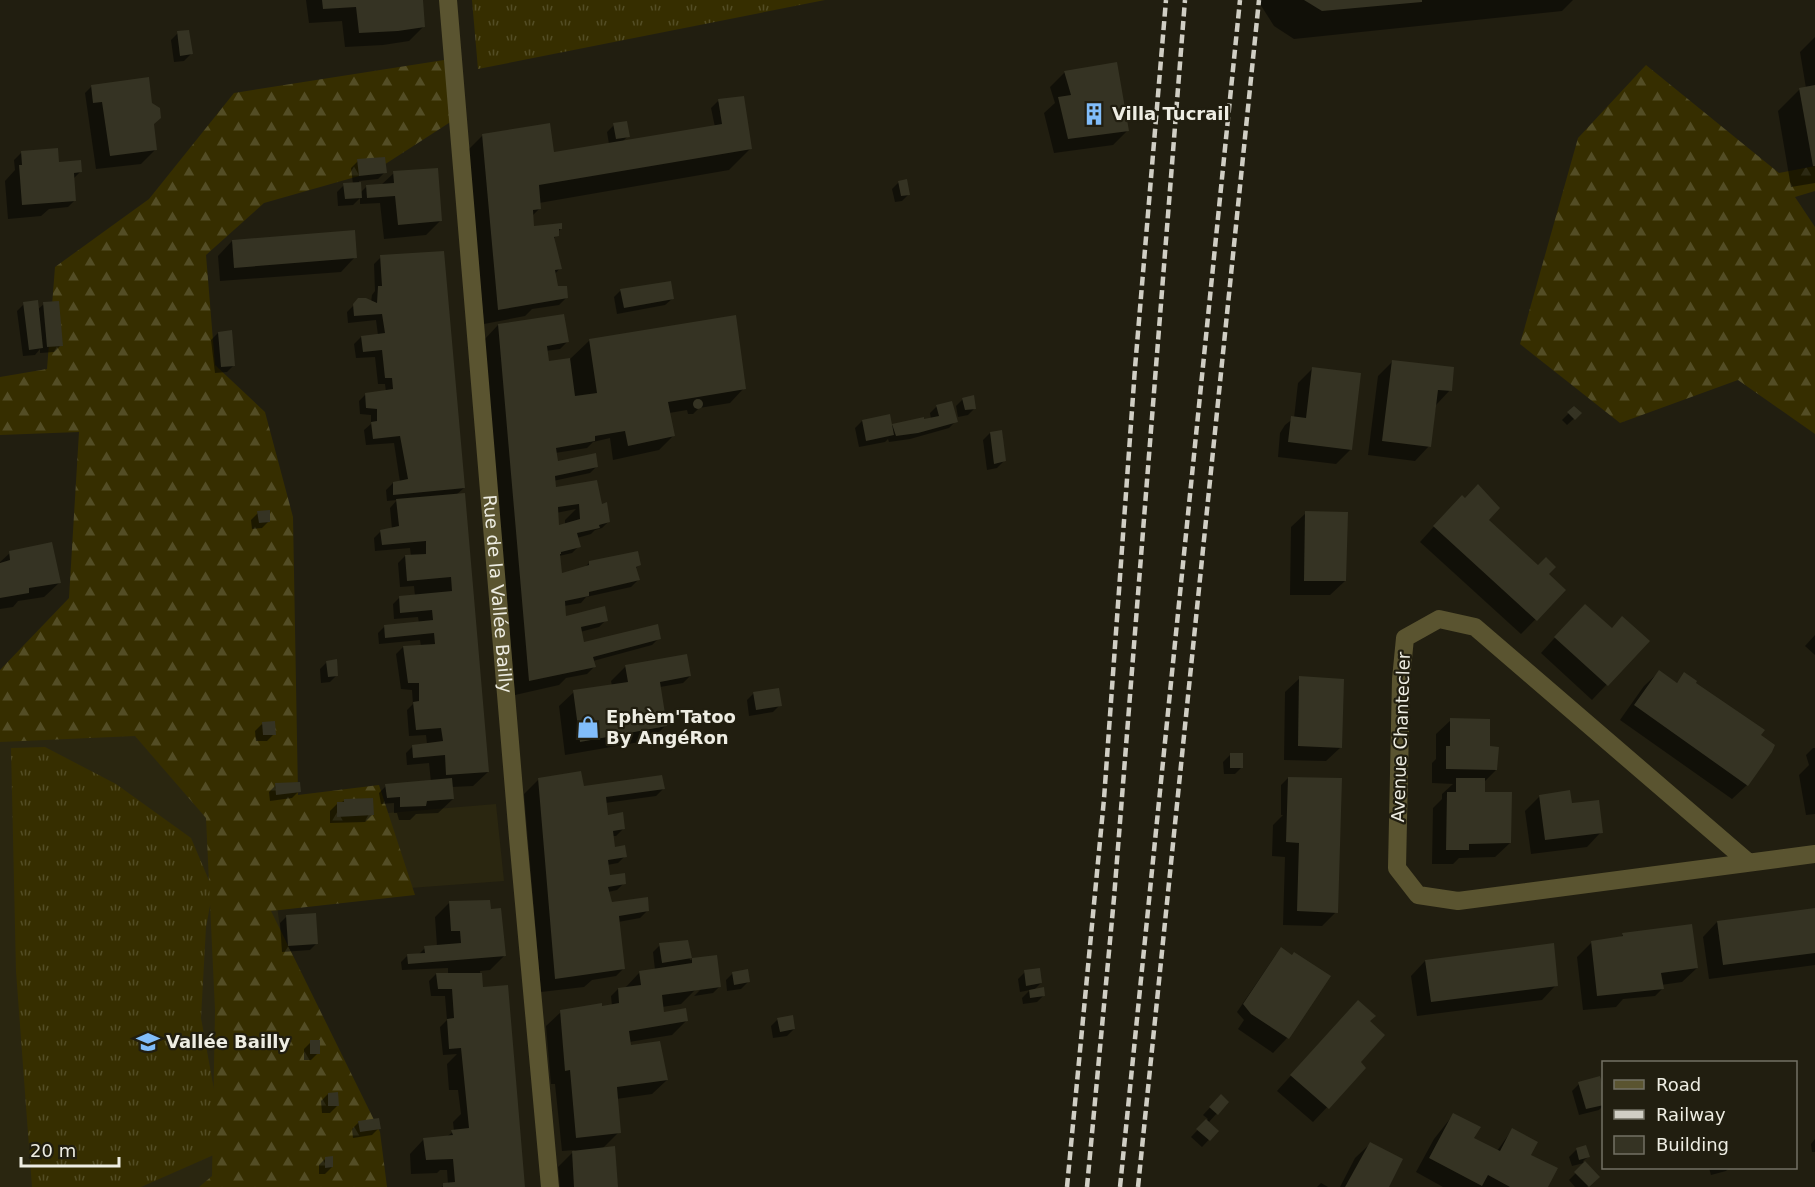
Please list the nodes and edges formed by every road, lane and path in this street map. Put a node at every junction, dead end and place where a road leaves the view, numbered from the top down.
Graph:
1 (448, 0) edge
2 (1815, 854) edge
3 (1748, 862) junction
4 (550, 1187) edge

1 - 4 street, Rue de la Vallée Bailly
2 - 3 street, Avenue Chantecler
3 - 3 street, Avenue Chantecler

